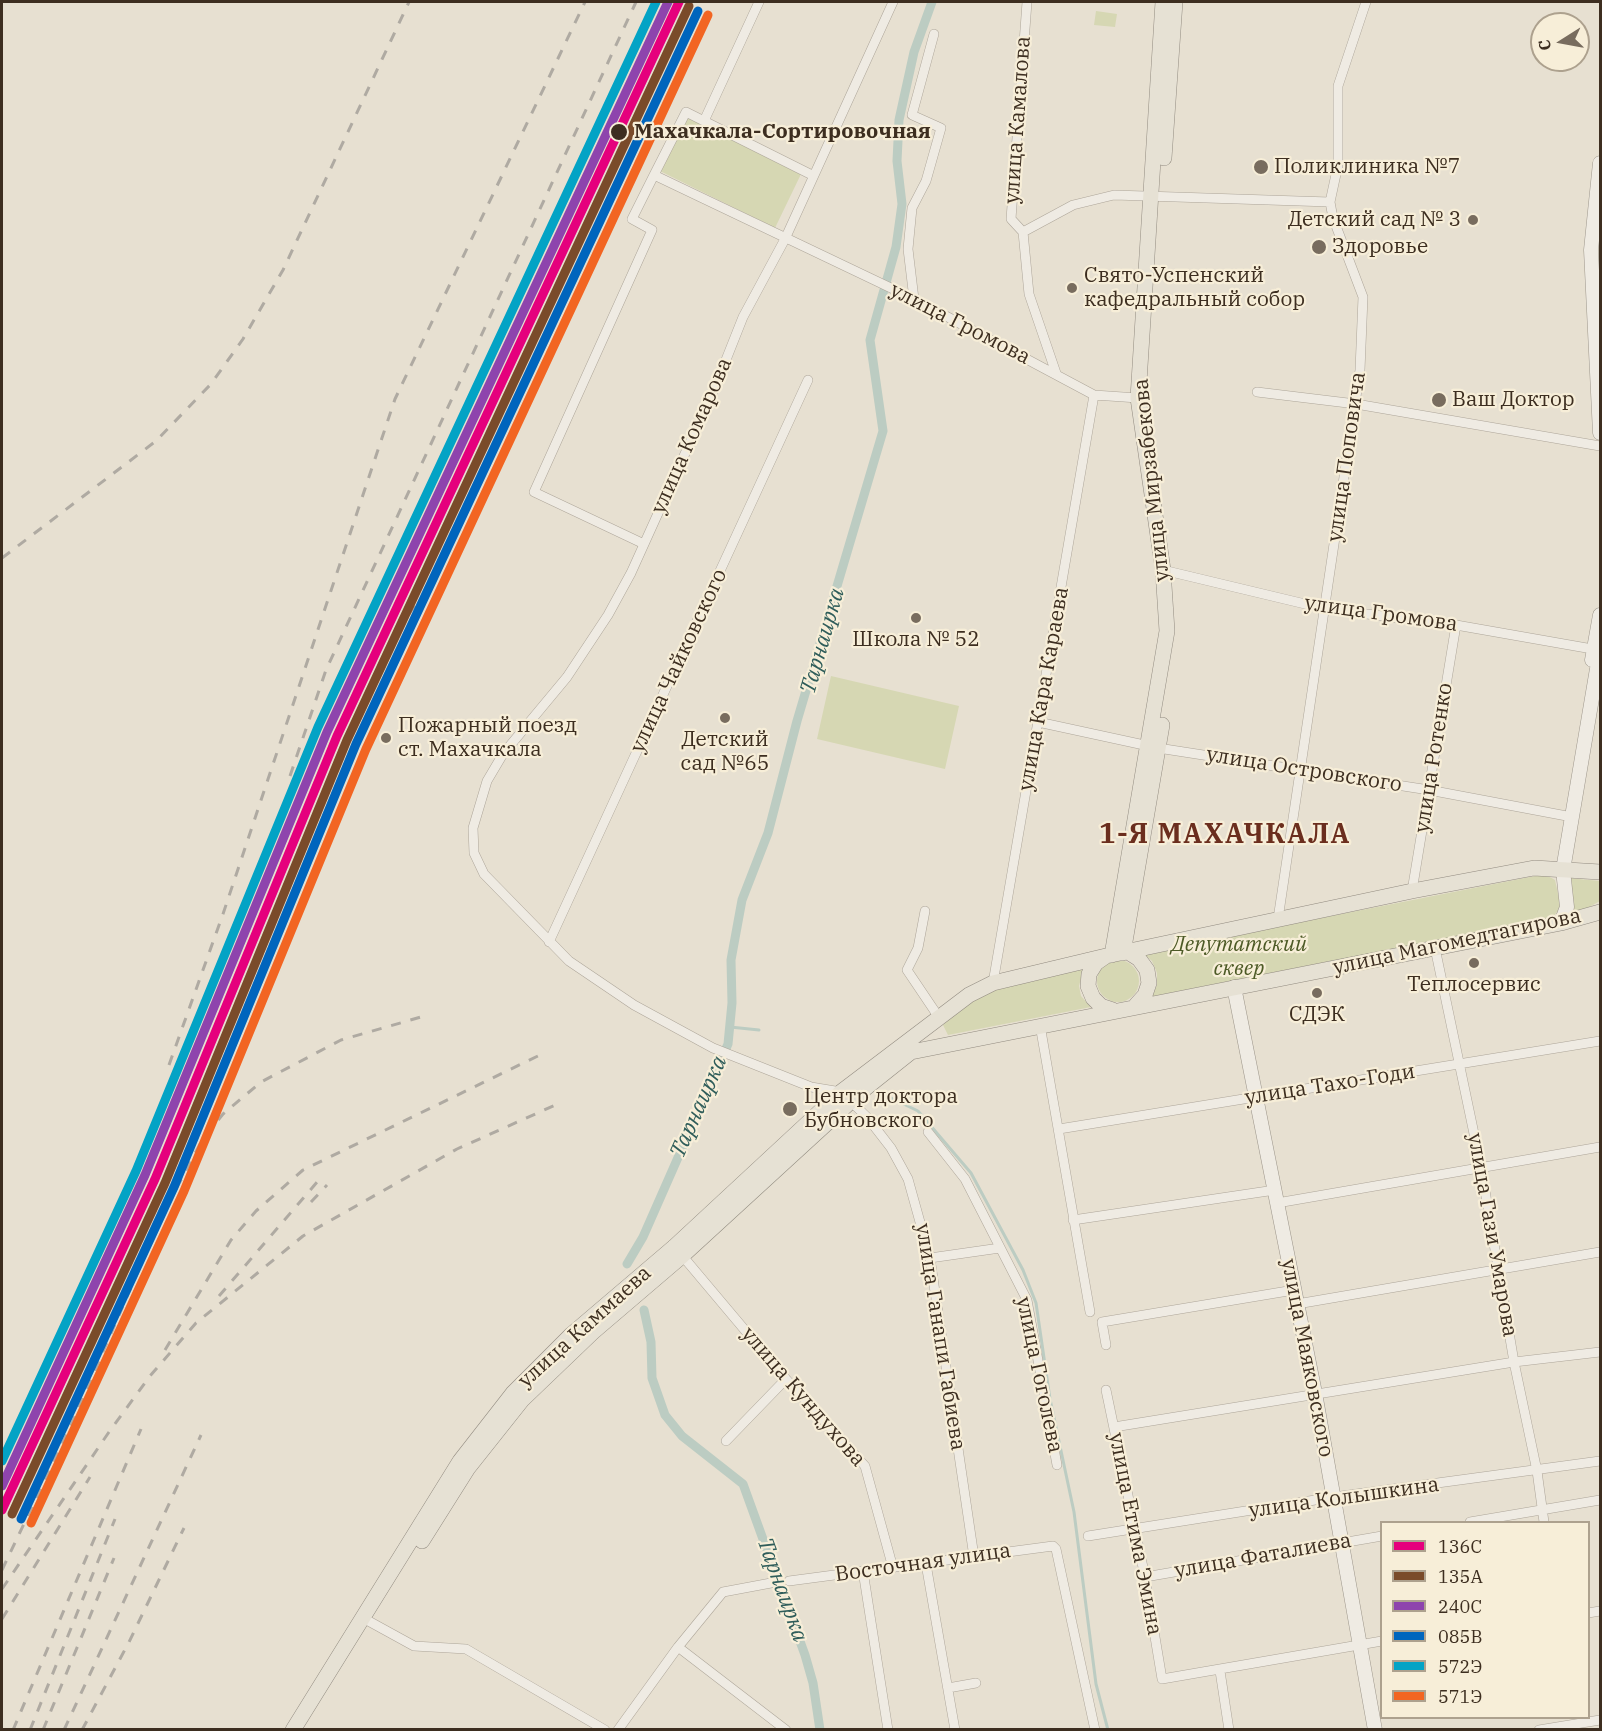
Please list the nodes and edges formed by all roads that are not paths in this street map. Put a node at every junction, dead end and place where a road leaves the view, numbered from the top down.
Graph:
1 (759, 2) edge
2 (893, 2) edge
3 (1027, 2) edge
4 (1163, 2) edge
5 (1175, 2) edge
6 (1366, 2) edge
7 (934, 34) dead end
8 (704, 121) junction
9 (1600, 163) edge
10 (654, 175) junction
11 (812, 175) junction
12 (1157, 198) junction
13 (1330, 202) junction
14 (1600, 218) edge
15 (1023, 232) junction
16 (784, 238) junction
17 (1596, 257) edge
18 (914, 299) junction
19 (1599, 348) edge
20 (1056, 373) junction
21 (808, 380) dead end
22 (1257, 392) dead end
23 (1094, 395) junction
24 (1138, 398) junction
25 (1356, 404) junction
26 (1600, 433) edge
27 (1600, 446) edge
28 (644, 544) junction
29 (1167, 571) junction
30 (1326, 609) junction
31 (1600, 615) edge
32 (1456, 625) junction
33 (1598, 651) edge
34 (1038, 722) junction
35 (1153, 747) junction
36 (1302, 769) junction
37 (1429, 790) junction
38 (1569, 816) junction
39 (1560, 869) junction
40 (1600, 872) edge
41 (1412, 891) junction
42 (925, 911) dead end
43 (1600, 912) edge
44 (1278, 920) junction
45 (1561, 923) junction
46 (549, 942) junction
47 (1435, 948) junction
48 (1117, 954) junction
49 (993, 983) junction
50 (1234, 987) junction
51 (1136, 1005) junction
52 (1113, 1011) junction
53 (938, 1017) junction
54 (1040, 1026) junction
55 (1600, 1041) edge
56 (908, 1047) junction
57 (1460, 1066) junction
58 (1257, 1096) junction
59 (846, 1097) junction
60 (1059, 1129) junction
61 (928, 1132) dead end
62 (1600, 1147) edge
63 (1481, 1167) junction
64 (1276, 1197) junction
65 (1074, 1220) junction
66 (1000, 1248) junction
67 (678, 1251) junction
68 (1600, 1252) edge
69 (930, 1258) junction
70 (1498, 1268) junction
71 (1294, 1290) junction
72 (1297, 1304) junction
73 (1090, 1312) dead end
74 (1106, 1345) dead end
75 (1600, 1352) edge
76 (1514, 1362) junction
77 (786, 1379) junction
78 (1106, 1390) dead end
79 (1315, 1393) junction
80 (1114, 1427) junction
81 (726, 1441) dead end
82 (1600, 1461) edge
83 (1058, 1465) dead end
84 (1537, 1471) junction
85 (1334, 1497) junction
86 (1600, 1500) edge
87 (1542, 1511) junction
88 (1477, 1521) edge
89 (1544, 1521) edge
90 (1136, 1529) junction
91 (1088, 1536) dead end
92 (1380, 1536) edge
93 (1342, 1542) junction
94 (974, 1557) junction
95 (926, 1564) junction
96 (893, 1568) junction
97 (863, 1571) junction
98 (1146, 1577) junction
99 (789, 1581) dead end
100 (771, 1583) dead end
101 (367, 1620) junction
102 (1380, 1641) edge
103 (1361, 1644) junction
104 (678, 1647) junction
105 (1220, 1671) junction
106 (976, 1683) dead end
107 (948, 1688) junction
108 (1600, 1720) edge
109 (1581, 1723) edge
110 (293, 1730) edge
111 (304, 1730) edge
112 (605, 1730) edge
113 (618, 1730) edge
114 (786, 1730) edge
115 (888, 1730) edge
116 (955, 1730) edge
117 (1095, 1730) edge
118 (1229, 1730) edge
119 (1375, 1730) edge
120 (1539, 1730) edge

1 - 8 street
2 - 11 street, улица Комарова
3 - 15 street, улица Камалова
4 - 12 main road, улица Мирзабекова
5 - 12 main road, улица Мирзабекова
6 - 13 street, улица Поповича
7 - 18 street
8 - 10 street
8 - 11 street
9 - 17 street
10 - 16 street, улица Громова
10 - 28 street
11 - 16 street, улица Комарова
12 - 13 street
12 - 15 street
12 - 24 main road, улица Мирзабекова
12 - 29 main road, улица Мирзабекова
13 - 25 street, улица Поповича
14 - 17 street
15 - 20 street, улица Камалова
16 - 18 street, улица Громова
16 - 28 street, улица Комарова
17 - 19 street
18 - 20 street, улица Громова
19 - 26 street
20 - 23 street, улица Громова
21 - 46 street, улица Чайковского
22 - 25 street
23 - 24 street, улица Громова
23 - 34 street, улица Кара Караева
24 - 29 main road, улица Мирзабекова
25 - 27 street
25 - 30 street, улица Поповича
28 - 46 street, улица Комарова
29 - 30 street, улица Громова
29 - 35 main road, улица Мирзабекова
30 - 32 street, улица Громова
30 - 36 street, улица Поповича
31 - 33 street
32 - 33 street, улица Громова
32 - 37 street, улица Ротенко
33 - 38 street
34 - 35 street, улица Островского
34 - 49 street, улица Кара Караева
35 - 36 street, улица Островского
35 - 48 main road, улица Мирзабекова
36 - 37 street, улица Островского
36 - 44 street, улица Поповича
37 - 38 street, улица Островского
37 - 41 street, улица Ротенко
38 - 39 street
39 - 40 main road
39 - 41 main road
39 - 45 street
41 - 44 main road
42 - 53 street
43 - 45 main road, улица Магомедтагирова
44 - 48 main road
45 - 47 main road, улица Магомедтагирова
46 - 59 street
47 - 50 main road, улица Магомедтагирова
47 - 57 street, улица Гази Умарова
48 - 49 main road
48 - 51 main road
48 - 52 main road
49 - 53 main road
50 - 51 main road, улица Магомедтагирова
50 - 58 street, улица Маяковского
51 - 52 main road
52 - 54 main road
53 - 56 main road
54 - 56 main road
54 - 60 street
55 - 57 street, улица Тахо-Годи
56 - 59 main road, улица Каммаева
57 - 58 street, улица Тахо-Годи
57 - 63 street, улица Гази Умарова
58 - 60 street, улица Тахо-Годи
58 - 64 street, улица Маяковского
59 - 67 main road, улица Каммаева
59 - 69 street, улица Ганапи Габиева
60 - 65 street
61 - 66 street, улица Гоголева
62 - 63 street
63 - 64 street
63 - 70 street, улица Гази Умарова
64 - 65 street
64 - 71 street, улица Маяковского
65 - 73 street
66 - 69 street
66 - 83 street, улица Гоголева
67 - 77 street, улица Кундухова
67 - 101 main road, улица Каммаева
68 - 70 street
69 - 94 street, улица Ганапи Габиева
70 - 72 street
70 - 76 street, улица Гази Умарова
71 - 72 street, улица Маяковского
71 - 74 street
72 - 79 street, улица Маяковского
75 - 76 street
76 - 79 street
76 - 84 street, улица Гази Умарова
77 - 81 street
77 - 96 street, улица Кундухова
78 - 80 street, улица Етима Эмина
79 - 80 street
79 - 85 street, улица Маяковского
80 - 90 street, улица Етима Эмина
82 - 84 street, улица Колышкина
84 - 85 street, улица Колышкина
84 - 87 street, улица Гази Умарова
85 - 90 street, улица Колышкина
85 - 93 street, улица Маяковского
86 - 87 street
87 - 88 street
87 - 89 street, улица Гази Умарова
90 - 91 street, улица Колышкина
90 - 98 street, улица Етима Эмина
92 - 93 street, улица Фаталиева
93 - 98 street, улица Фаталиева
93 - 103 street, улица Маяковского
94 - 95 street, Восточная улица
94 - 117 street, Восточная улица
95 - 96 street, Восточная улица
95 - 107 street
96 - 97 street, Восточная улица
97 - 99 street, Восточная улица
97 - 115 street
98 - 105 street, улица Етима Эмина
100 - 104 street
101 - 110 main road, улица Каммаева
101 - 111 main road, улица Каммаева
101 - 112 street
102 - 103 street
103 - 105 street
103 - 119 street, улица Маяковского
104 - 113 street
104 - 114 street
105 - 118 street
106 - 107 street
107 - 116 street
108 - 109 street
109 - 120 street

